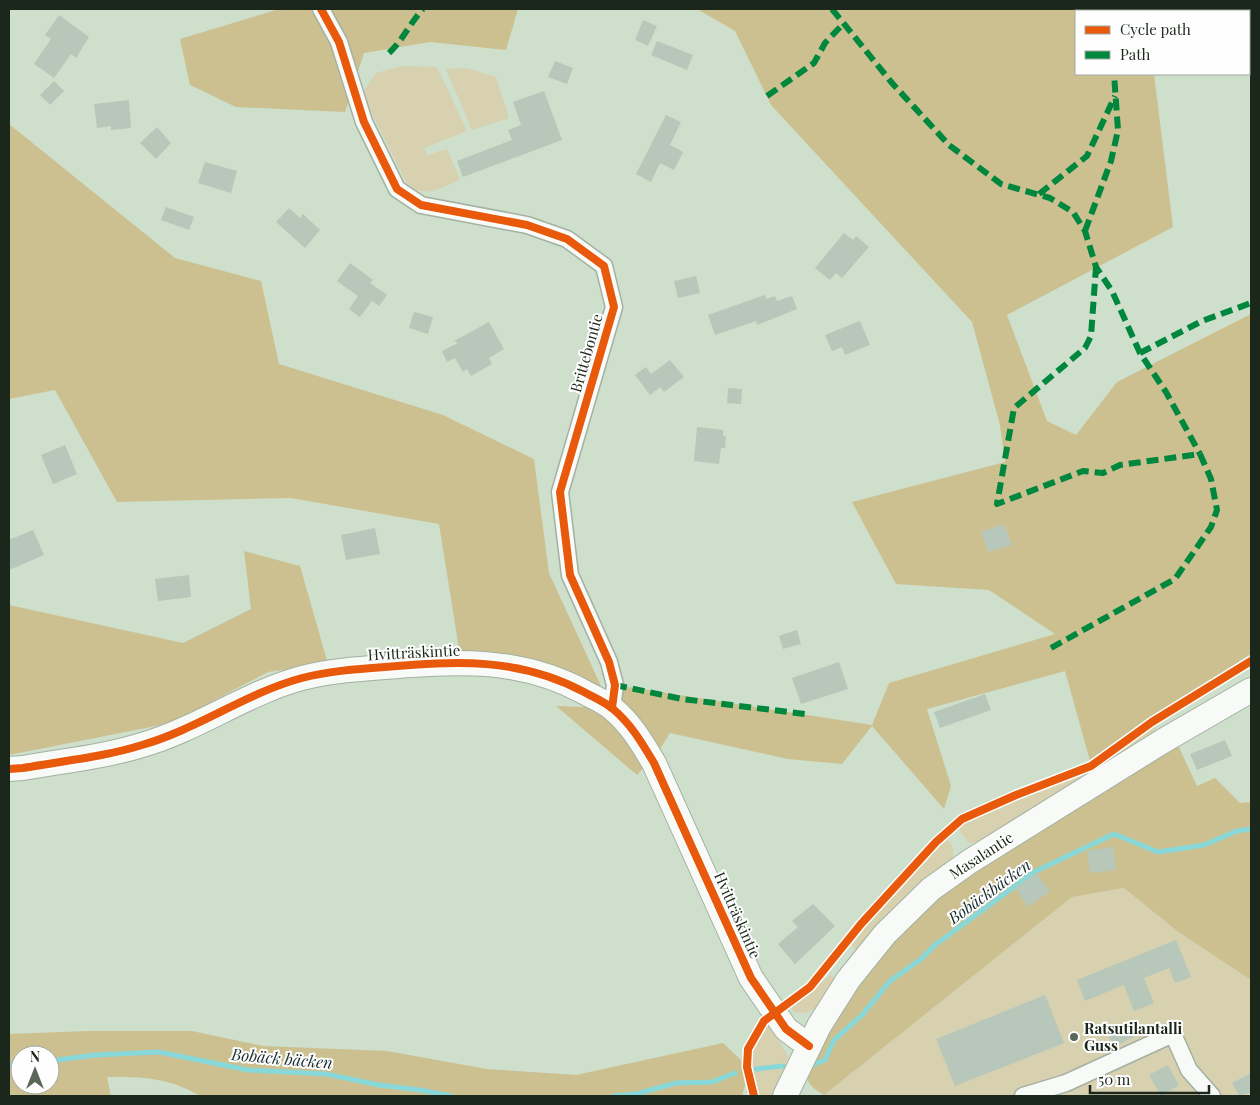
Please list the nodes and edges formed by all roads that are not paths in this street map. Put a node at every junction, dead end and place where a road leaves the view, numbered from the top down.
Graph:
1 (321, 9) edge
2 (1251, 690) edge
3 (612, 708) junction
4 (9, 769) edge
5 (809, 1046) junction
6 (1070, 1090) edge
7 (792, 1093) edge
8 (1023, 1096) edge
9 (1212, 1096) edge

1 - 3 street, Brittebontie
2 - 5 street, Masalantie
3 - 4 street, Hvitträskintie
3 - 5 street, Hvitträskintie
5 - 7 street, Masalantie
6 - 8 street
6 - 9 street

